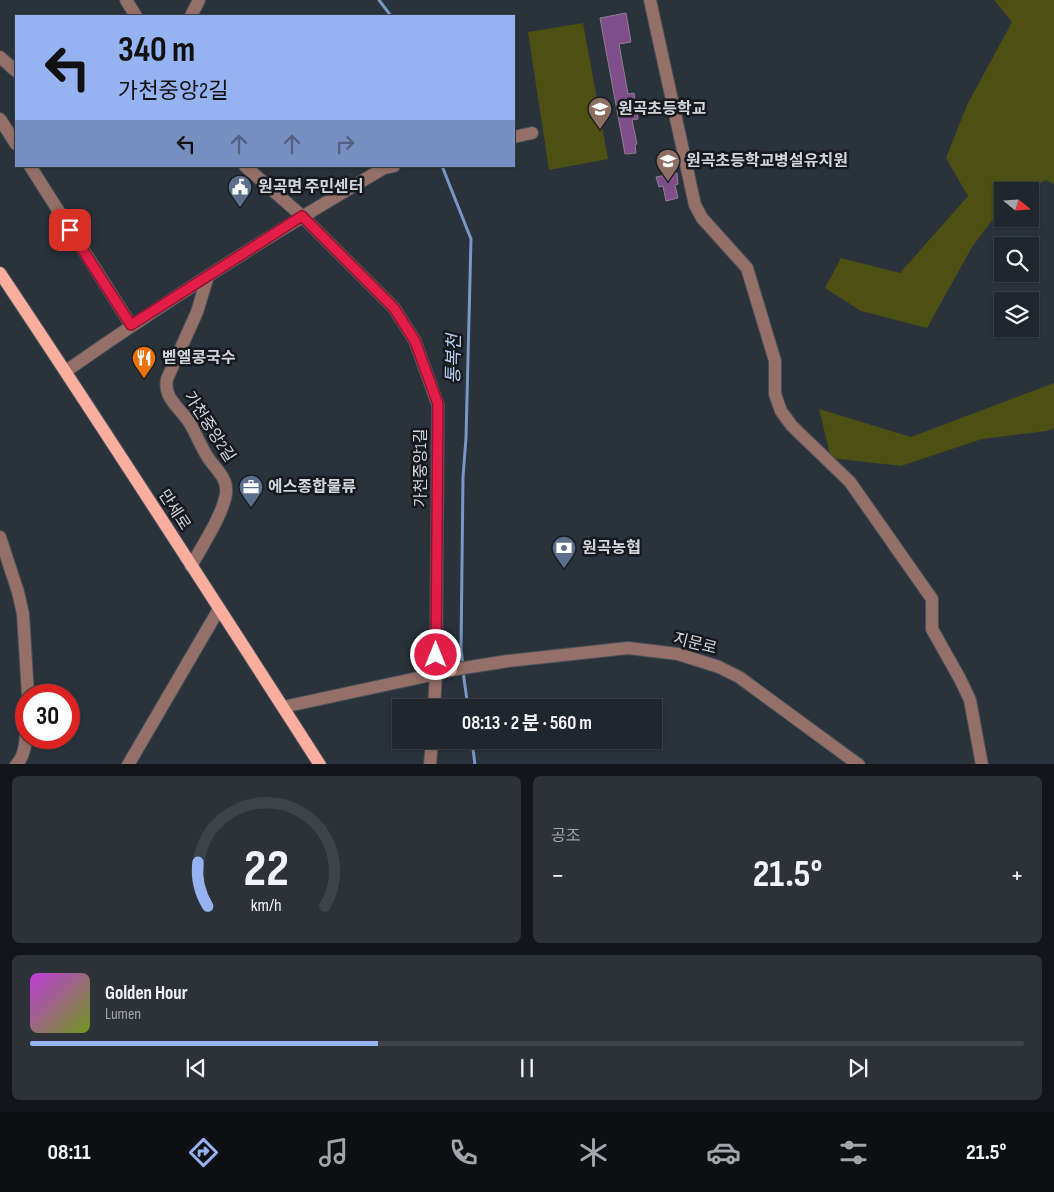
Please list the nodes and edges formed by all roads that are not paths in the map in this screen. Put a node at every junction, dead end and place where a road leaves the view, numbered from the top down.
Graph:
1 (126, 0) edge
2 (199, 0) edge
3 (650, 0) edge
4 (135, 15) edge
5 (192, 15) edge
6 (0, 57) edge
7 (15, 70) edge
8 (0, 119) edge
9 (532, 133) dead end
10 (515, 137) edge
11 (15, 142) edge
12 (31, 167) edge
13 (246, 167) edge
14 (389, 167) edge
15 (302, 216) junction
16 (0, 273) edge
17 (208, 276) junction
18 (131, 325) junction
19 (66, 371) junction
20 (0, 537) edge
21 (191, 566) junction
22 (219, 609) junction
23 (451, 670) joint
24 (436, 674) junction
25 (27, 684) edge
26 (435, 699) edge
27 (283, 707) junction
28 (24, 749) edge
29 (431, 749) edge
30 (16, 764) edge
31 (128, 764) edge
32 (320, 764) edge
33 (430, 764) edge
34 (859, 764) edge
35 (982, 764) edge

1 - 4 street
2 - 5 street
3 - 35 street
6 - 7 street
8 - 11 street
9 - 10 street
12 - 18 street
13 - 15 street, 가천중앙1길
14 - 15 street
15 - 17 street
15 - 24 street, 가천중앙1길
16 - 19 main road, 만세로
17 - 18 street
17 - 21 street, 가천중앙2길
18 - 19 street
19 - 21 main road, 만세로
20 - 25 street
21 - 22 main road, 만세로
22 - 27 main road, 만세로
22 - 31 street
23 - 24 main road
23 - 34 street, 지문로
24 - 26 street, 가천중앙1길
24 - 27 street
27 - 32 main road, 만세로
28 - 30 street
29 - 33 street

